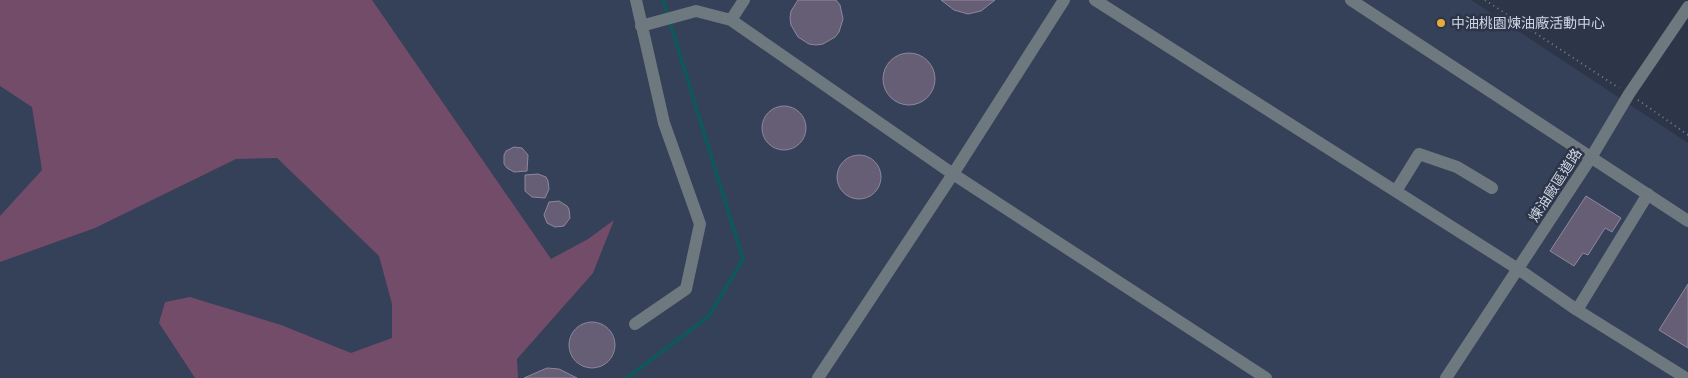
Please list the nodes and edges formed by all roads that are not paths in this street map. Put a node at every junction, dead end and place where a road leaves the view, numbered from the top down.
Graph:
1 (636, 0) edge
2 (744, 0) edge
3 (1064, 0) edge
4 (1095, 0) edge
5 (1351, 0) edge
6 (694, 6) edge
7 (1688, 8) edge
8 (731, 20) junction
9 (641, 26) junction
10 (1592, 156) junction
11 (953, 174) junction
12 (1492, 188) dead end
13 (1396, 191) junction
14 (1648, 194) junction
15 (1688, 221) edge
16 (1518, 269) junction
17 (1577, 310) junction
18 (635, 324) dead end
19 (818, 378) edge
20 (1266, 378) edge
21 (1446, 378) edge
22 (1686, 378) edge

1 - 9 lane
2 - 8 lane
3 - 11 lane
4 - 13 lane
5 - 10 lane
6 - 8 lane
6 - 9 lane
7 - 10 lane, 煉油廠區道路
8 - 11 lane
9 - 18 lane
10 - 14 lane
10 - 16 lane, 煉油廠區道路
11 - 19 lane
11 - 20 lane
12 - 13 lane
13 - 16 lane
14 - 15 lane
14 - 17 lane
16 - 17 lane
16 - 21 lane, 煉油廠區道路
17 - 22 lane

